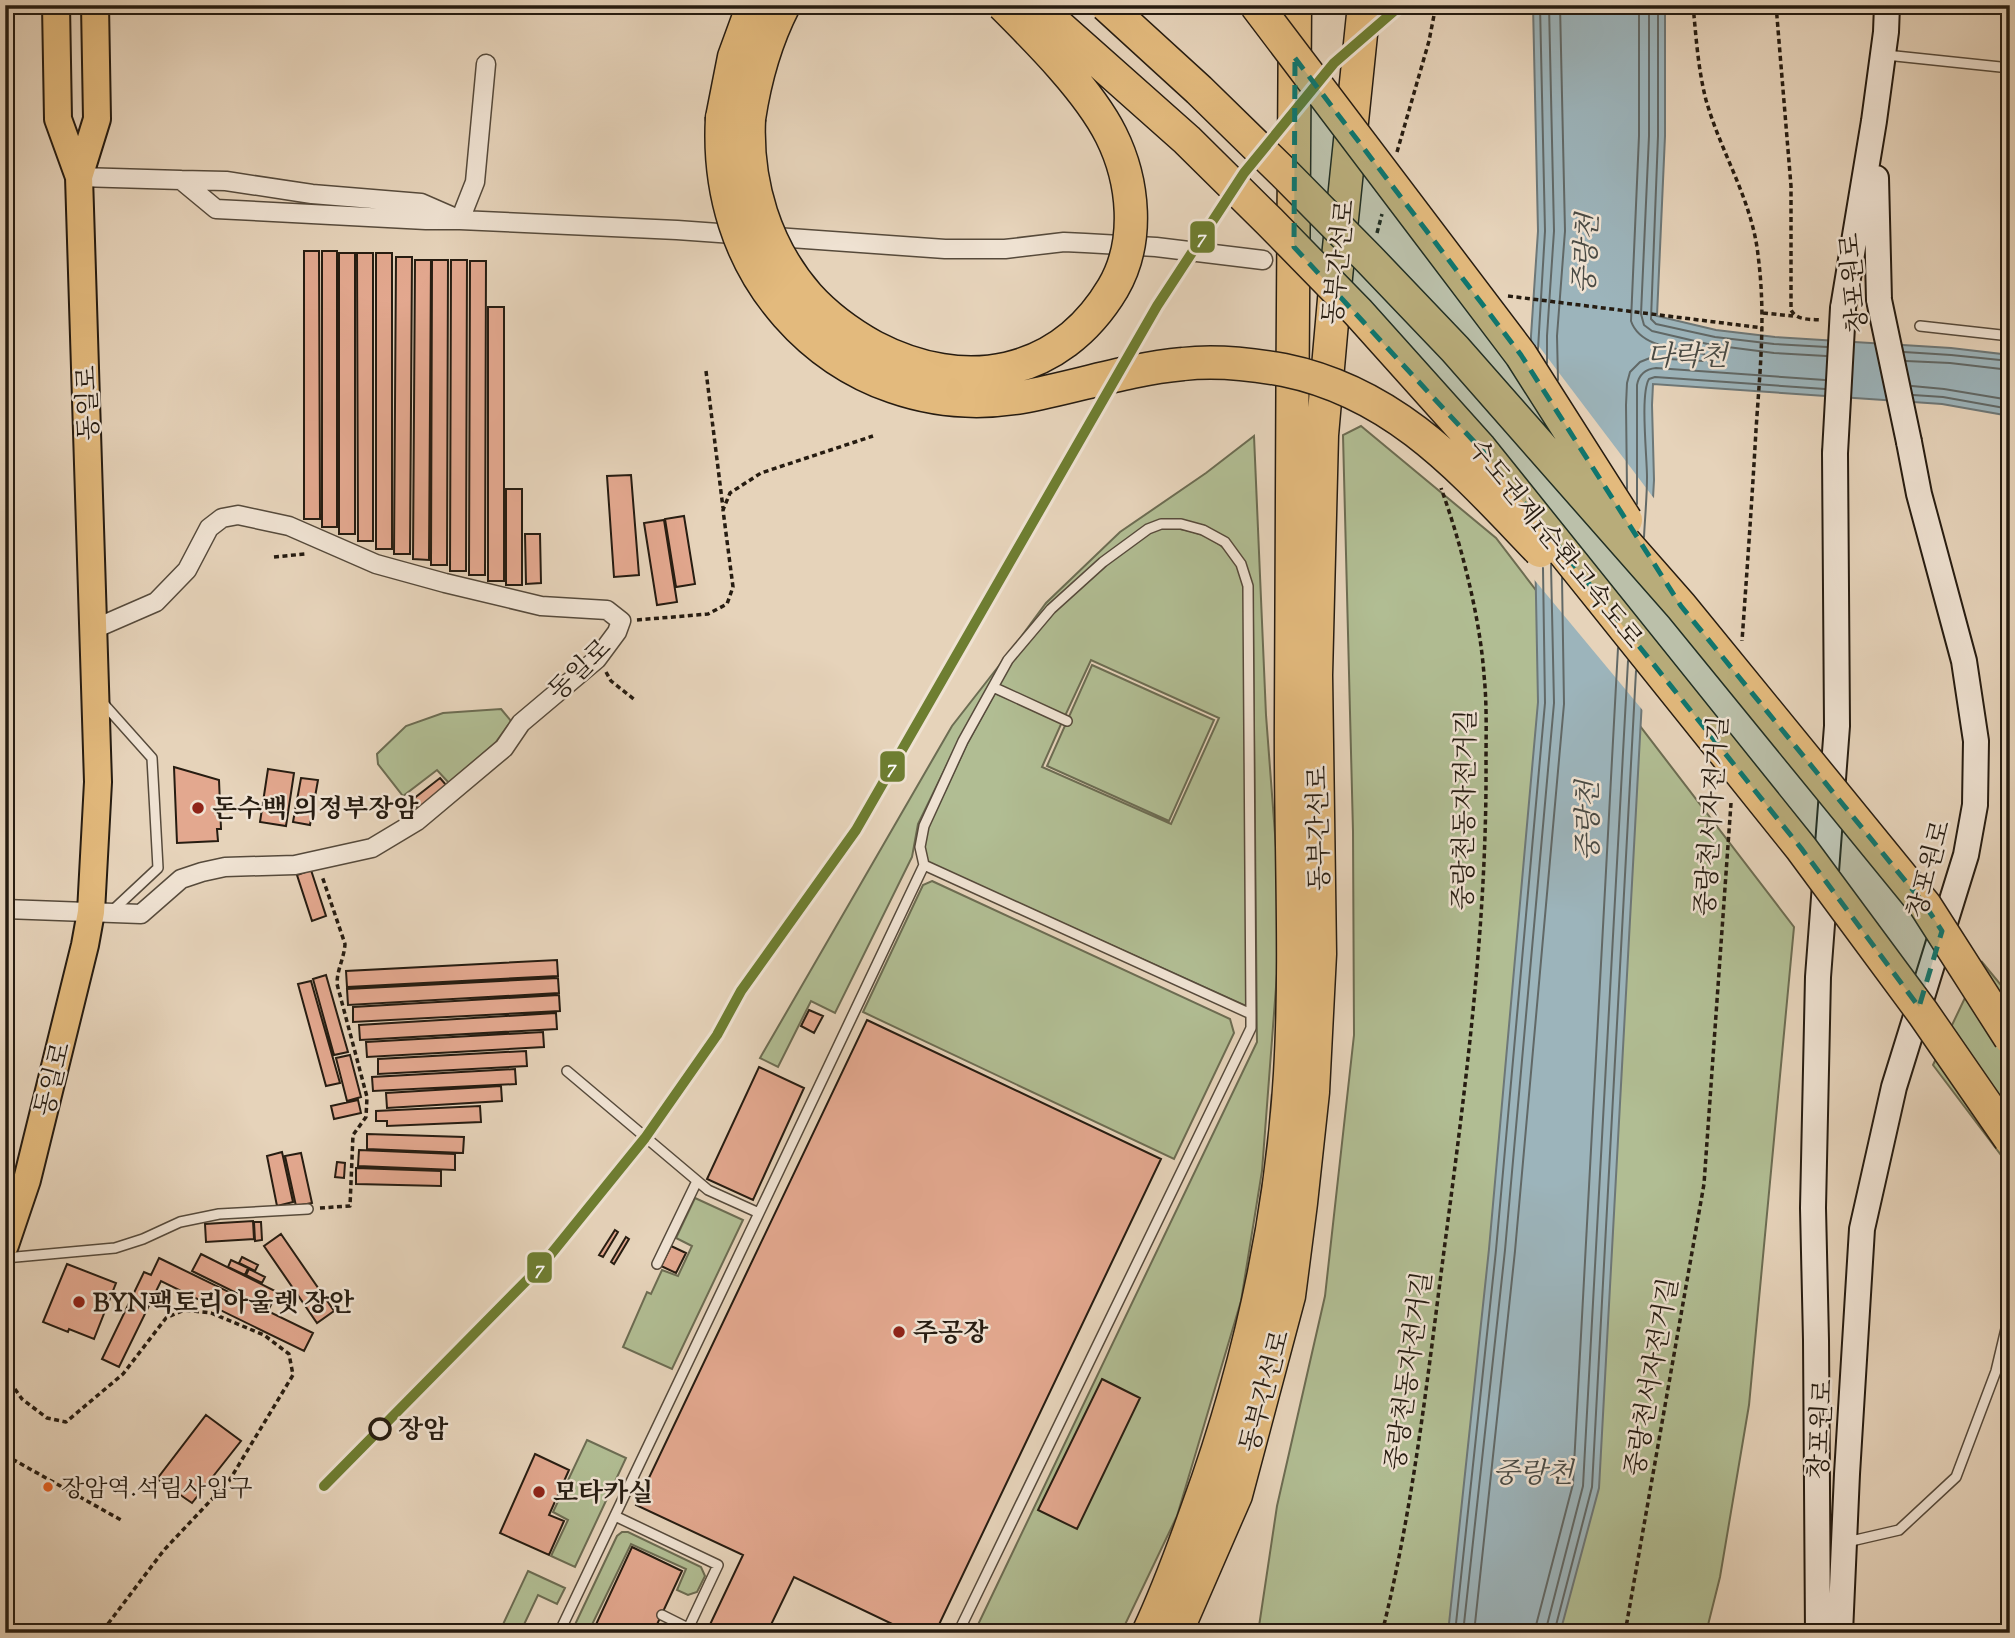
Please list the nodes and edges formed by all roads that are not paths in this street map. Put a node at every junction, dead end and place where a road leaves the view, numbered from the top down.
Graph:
1 (56, 5) edge
2 (95, 5) edge
3 (753, 5) edge
4 (784, 5) edge
5 (1003, 5) edge
6 (1035, 5) edge
7 (1106, 5) edge
8 (1256, 5) edge
9 (1295, 5) edge
10 (1364, 5) edge
11 (1887, 5) edge
12 (1882, 55) junction
13 (486, 64) dead end
14 (2010, 68) edge
15 (736, 119) junction
16 (1874, 121) junction
17 (79, 177) junction
18 (181, 180) junction
19 (460, 220) junction
20 (1263, 260) dead end
21 (1920, 326) dead end
22 (2010, 336) edge
23 (1681, 606) junction
24 (94, 629) junction
25 (993, 687) junction
26 (96, 695) junction
27 (1698, 717) junction
28 (1067, 721) dead end
29 (924, 865) junction
30 (5, 909) edge
31 (101, 912) junction
32 (1251, 1014) junction
33 (2010, 1038) edge
34 (567, 1070) dead end
35 (2010, 1139) edge
36 (697, 1181) junction
37 (308, 1209) road end
38 (759, 1213) junction
39 (5, 1245) edge
40 (5, 1258) edge
41 (657, 1264) dead end
42 (2010, 1312) edge
43 (615, 1516) junction
44 (1845, 1542) junction
45 (662, 1615) dead end
46 (687, 1630) edge
47 (559, 1633) edge
48 (958, 1633) edge
49 (1148, 1633) edge
50 (1176, 1633) edge
51 (1818, 1633) edge
52 (1840, 1633) edge

1 - 17 main road, 동일로
2 - 17 main road, 동일로
3 - 15 highway
4 - 15 highway
5 - 15 highway, bridge
6 - 27 highway, 수도권제1순환고속도로, bridge
7 - 23 highway, 수도권제1순환고속도로, bridge
8 - 23 highway, bridge
9 - 49 highway, 동부간선로
10 - 50 highway, 동부간선로
11 - 12 street, 창포원로
12 - 14 lane
12 - 16 street, 창포원로
13 - 19 street
15 - 27 highway, bridge
16 - 44 street, 창포원로, bridge
16 - 51 street, 창포원로, bridge
17 - 18 street
17 - 24 main road, 동일로
18 - 19 street
18 - 19 street
19 - 20 street
21 - 22 lane
23 - 33 highway, 수도권제1순환고속도로, bridge
24 - 26 main road, 동일로
24 - 31 street, 동일로
25 - 28 lane
25 - 29 lane
25 - 32 lane
26 - 31 main road, 동일로
26 - 31 lane
27 - 35 highway, 수도권제1순환고속도로, bridge
29 - 32 lane
29 - 38 lane
30 - 31 street, 동일로
31 - 39 main road, 동일로
32 - 48 lane
34 - 36 lane
36 - 38 lane
36 - 41 lane
37 - 40 lane
38 - 43 lane
42 - 44 lane
43 - 46 lane
43 - 47 lane
44 - 52 street, 창포원로
45 - 46 lane

